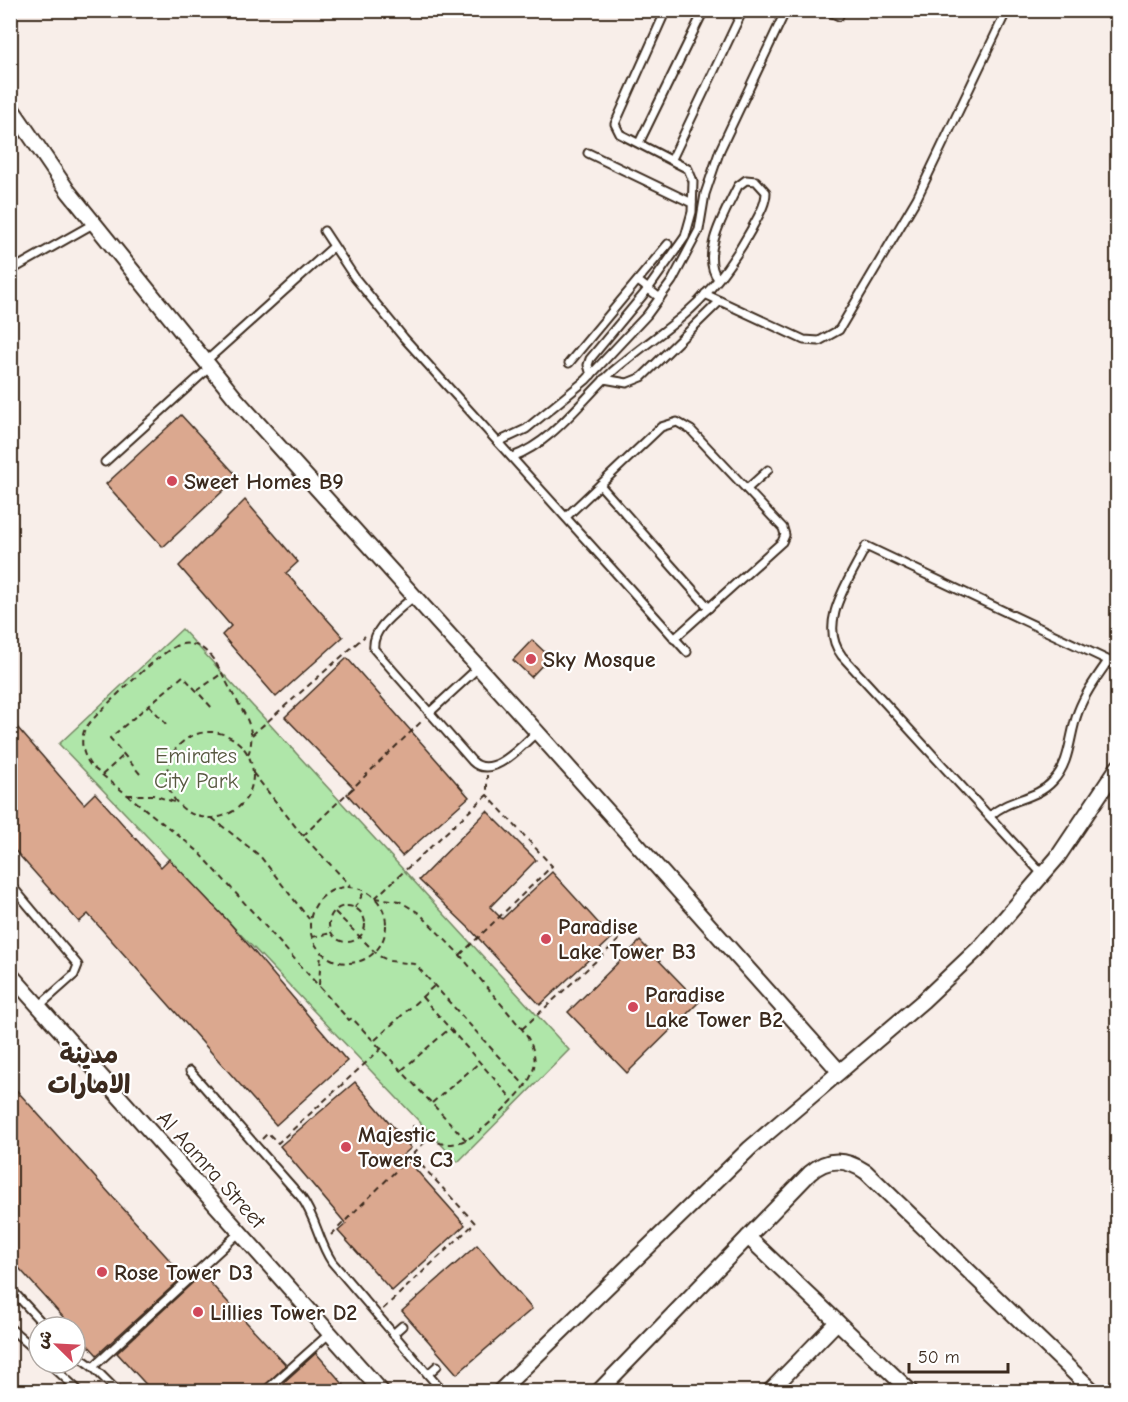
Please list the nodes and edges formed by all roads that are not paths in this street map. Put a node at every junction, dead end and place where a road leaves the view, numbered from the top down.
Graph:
1 (666, 10) edge
2 (704, 10) edge
3 (743, 10) edge
4 (786, 10) edge
5 (826, 10) edge
6 (1007, 10) edge
7 (839, 16) dead end
8 (10, 106) edge
9 (639, 143) junction
10 (588, 153) dead end
11 (672, 159) junction
12 (692, 204) junction
13 (93, 224) junction
14 (324, 231) dead end
15 (669, 244) dead end
16 (333, 247) junction
17 (10, 271) edge
18 (718, 279) junction
19 (638, 281) junction
20 (648, 289) junction
21 (705, 294) junction
22 (660, 298) junction
23 (720, 301) junction
24 (611, 336) junction
25 (620, 344) junction
26 (569, 363) dead end
27 (207, 365) junction
28 (591, 375) junction
29 (604, 379) junction
30 (580, 384) junction
31 (589, 393) junction
32 (498, 442) junction
33 (512, 457) junction
34 (105, 462) dead end
35 (768, 470) dead end
36 (600, 485) junction
37 (747, 489) junction
38 (566, 517) junction
39 (414, 596) junction
40 (709, 608) junction
41 (675, 639) junction
42 (687, 652) dead end
43 (1108, 661) junction
44 (1118, 665) edge
45 (479, 667) junction
46 (429, 713) junction
47 (537, 732) junction
48 (1118, 767) edge
49 (990, 816) junction
50 (1044, 875) junction
51 (16, 891) dead end
52 (10, 974) edge
53 (39, 1006) junction
54 (190, 1071) dead end
55 (839, 1071) junction
56 (240, 1232) junction
57 (748, 1237) junction
58 (10, 1288) edge
59 (35, 1315) edge
60 (837, 1322) junction
61 (402, 1326) dead end
62 (10, 1328) edge
63 (330, 1333) junction
64 (393, 1334) junction
65 (27, 1343) edge
66 (87, 1363) edge
67 (436, 1366) dead end
68 (93, 1367) junction
69 (428, 1374) junction
70 (62, 1375) edge
71 (80, 1392) edge
72 (118, 1392) edge
73 (264, 1392) edge
74 (382, 1392) edge
75 (443, 1392) edge
76 (499, 1392) edge
77 (598, 1392) edge
78 (769, 1392) edge
79 (911, 1392) edge
80 (1094, 1392) edge

1 - 9 lane
2 - 9 lane
3 - 11 lane
4 - 22 lane
5 - 7 lane
6 - 23 lane
8 - 13 street
9 - 11 lane
10 - 12 lane
11 - 12 lane
12 - 20 lane
13 - 17 lane
13 - 27 street
14 - 16 lane
15 - 19 lane
16 - 27 lane
16 - 32 lane
18 - 18 lane
18 - 21 lane
19 - 20 lane
19 - 26 lane
20 - 22 lane
20 - 24 lane
21 - 23 lane
21 - 29 lane
22 - 25 lane
23 - 29 lane
24 - 25 lane
24 - 28 lane
25 - 28 lane
27 - 34 lane
27 - 39 street
28 - 30 lane
29 - 31 lane
30 - 31 lane
30 - 32 lane
31 - 33 lane
32 - 33 lane
33 - 38 lane
35 - 37 lane
36 - 37 lane
36 - 38 lane
36 - 40 lane
37 - 40 lane
38 - 41 lane
39 - 45 street
39 - 46 lane
40 - 41 lane
41 - 42 lane
43 - 44 lane
43 - 49 lane
43 - 49 lane
45 - 46 lane
45 - 47 street
46 - 47 lane
47 - 55 street
48 - 50 street
49 - 50 lane
50 - 55 street
51 - 53 lane
52 - 53 street, Al Aamra Street
53 - 56 street, Al Aamra Street
54 - 64 lane
55 - 76 street
56 - 63 street, Al Aamra Street
56 - 68 lane
57 - 60 street
57 - 77 street
57 - 80 street
58 - 59 lane
60 - 78 street
60 - 79 street
61 - 64 lane
62 - 65 lane
63 - 73 lane
63 - 74 street, Al Aamra Street
64 - 69 lane
66 - 68 lane
67 - 69 lane
68 - 72 lane
69 - 75 lane
70 - 71 lane

